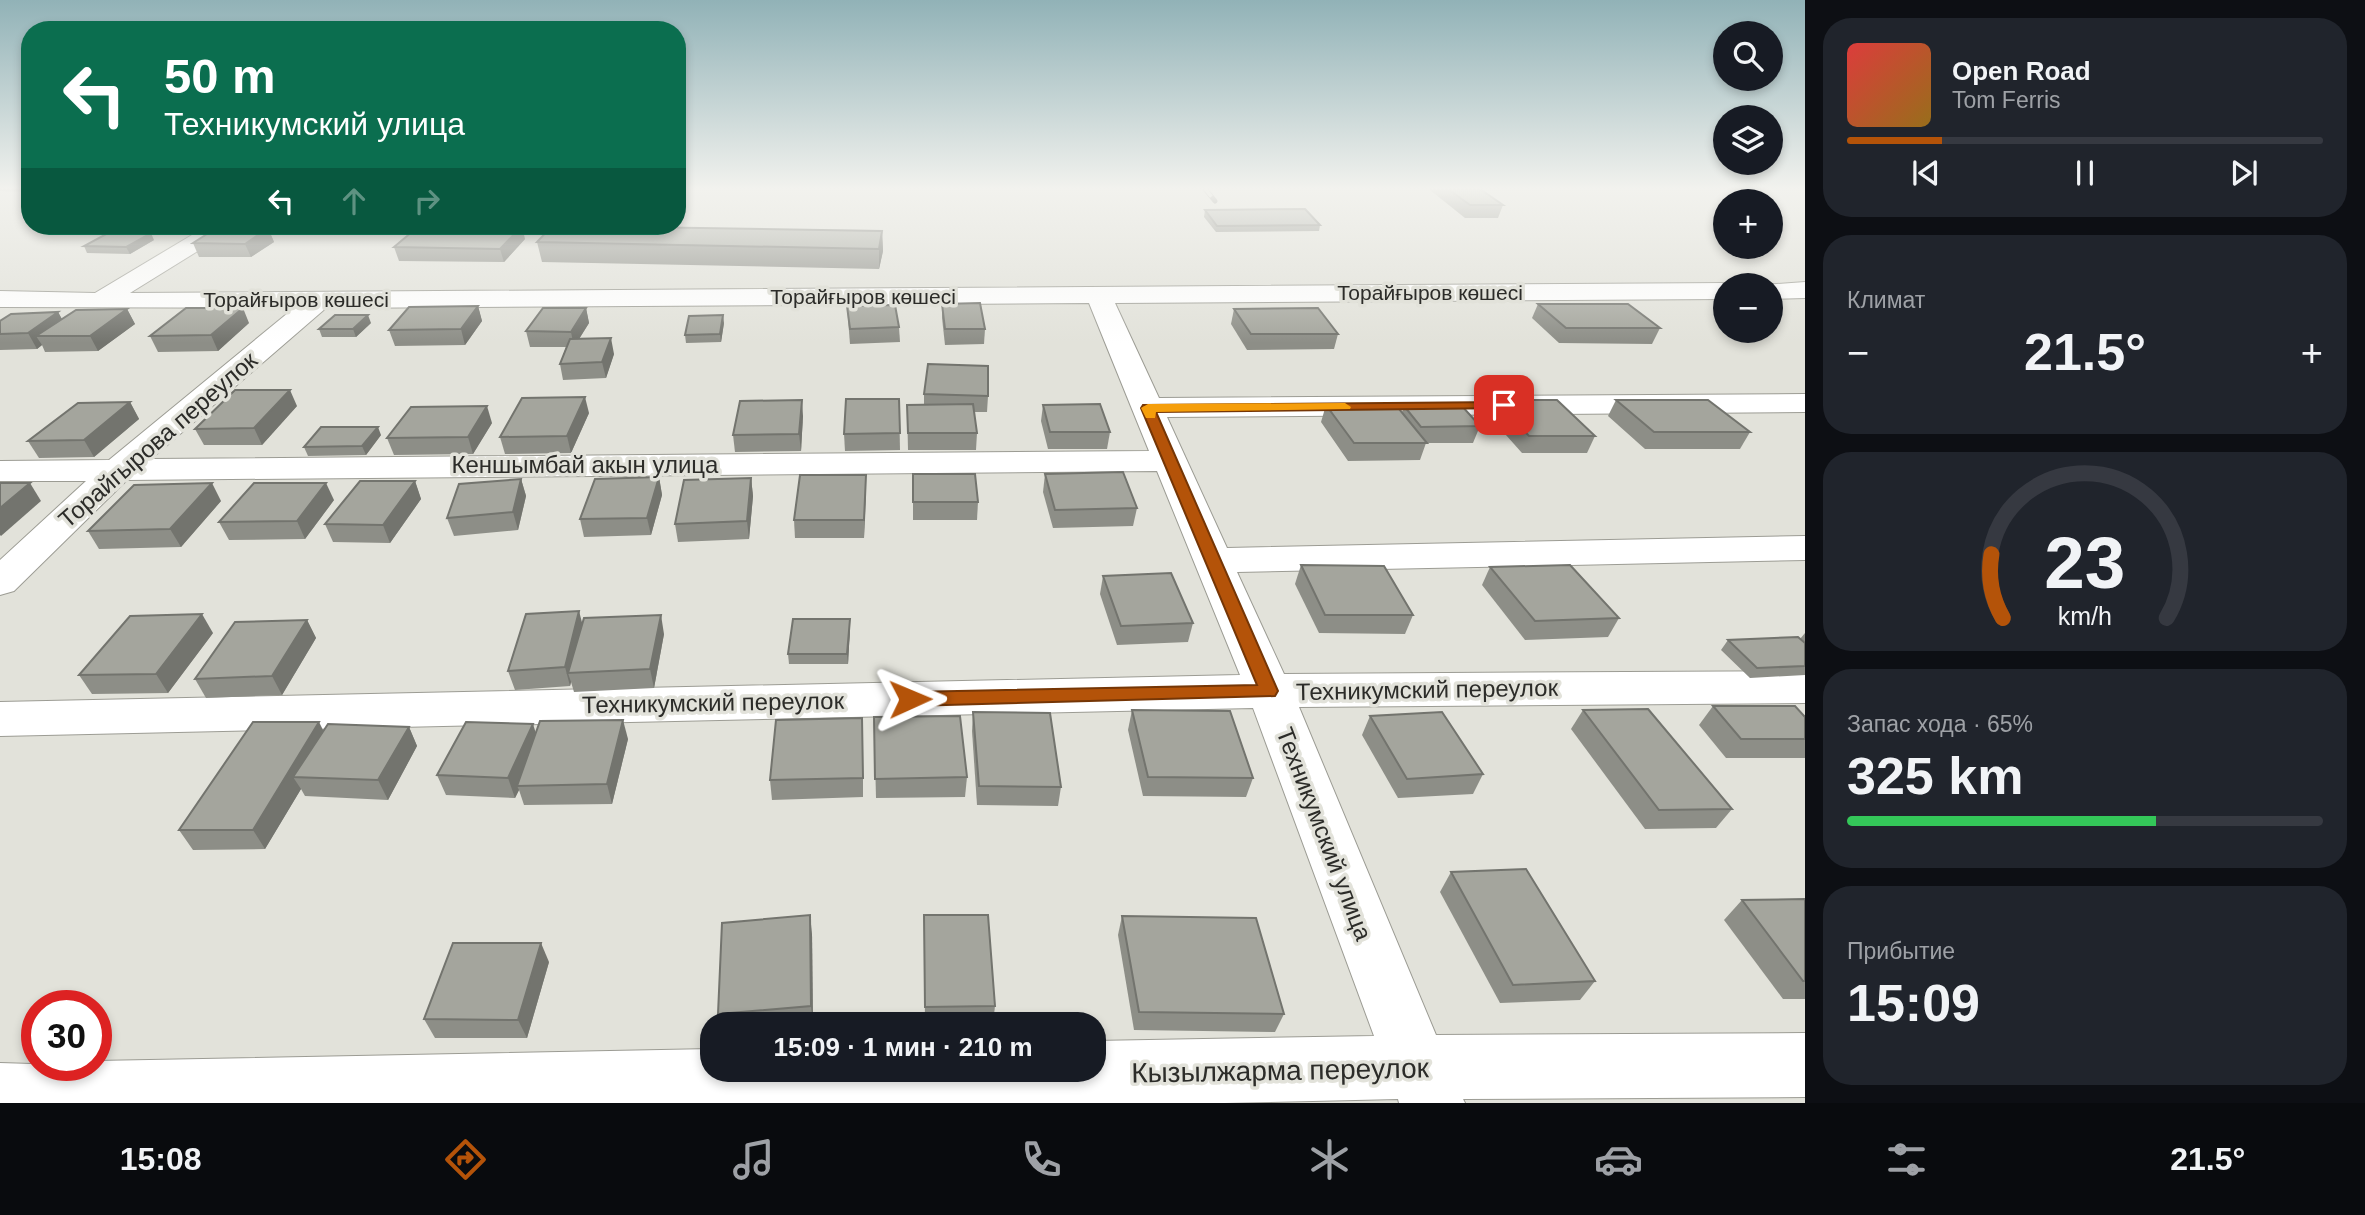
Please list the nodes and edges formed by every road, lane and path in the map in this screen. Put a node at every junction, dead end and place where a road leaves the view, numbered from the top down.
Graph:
1 (198, 240) edge
2 (1783, 290) edge
3 (1805, 290) edge
4 (1713, 291) edge
5 (1099, 295) junction
6 (0, 299) edge
7 (319, 300) junction
8 (99, 301) junction
9 (1805, 403) edge
10 (1148, 408) junction
11 (1170, 461) junction
12 (120, 468) junction
13 (0, 471) edge
14 (1805, 548) edge
15 (1213, 560) junction
16 (0, 582) edge
17 (1805, 687) edge
18 (1269, 691) junction
19 (0, 719) edge
20 (1805, 1065) edge
21 (1424, 1085) edge
22 (0, 1096) edge

1 - 8 street
2 - 3 street
4 - 5 street, Торайғыров көшесі
5 - 7 street, Торайғыров көшесі
5 - 10 street, Техникумский улица
6 - 8 street, Торайғыров көшесі
7 - 8 street, Торайғыров көшесі
7 - 12 street, Торайгырова переулок
9 - 10 street
10 - 11 street, Техникумский улица
11 - 12 street, Кеншымбай акын улица
11 - 15 street, Техникумский улица
12 - 13 street, Кеншымбай акын улица
12 - 16 street, Торайгырова переулок
14 - 15 street
15 - 18 street, Техникумский улица
17 - 18 street, Техникумский переулок
18 - 19 street, Техникумский переулок
18 - 21 street, Техникумский улица
20 - 21 street, Кызылжарма переулок
21 - 22 street, Кызылжарма переулок

